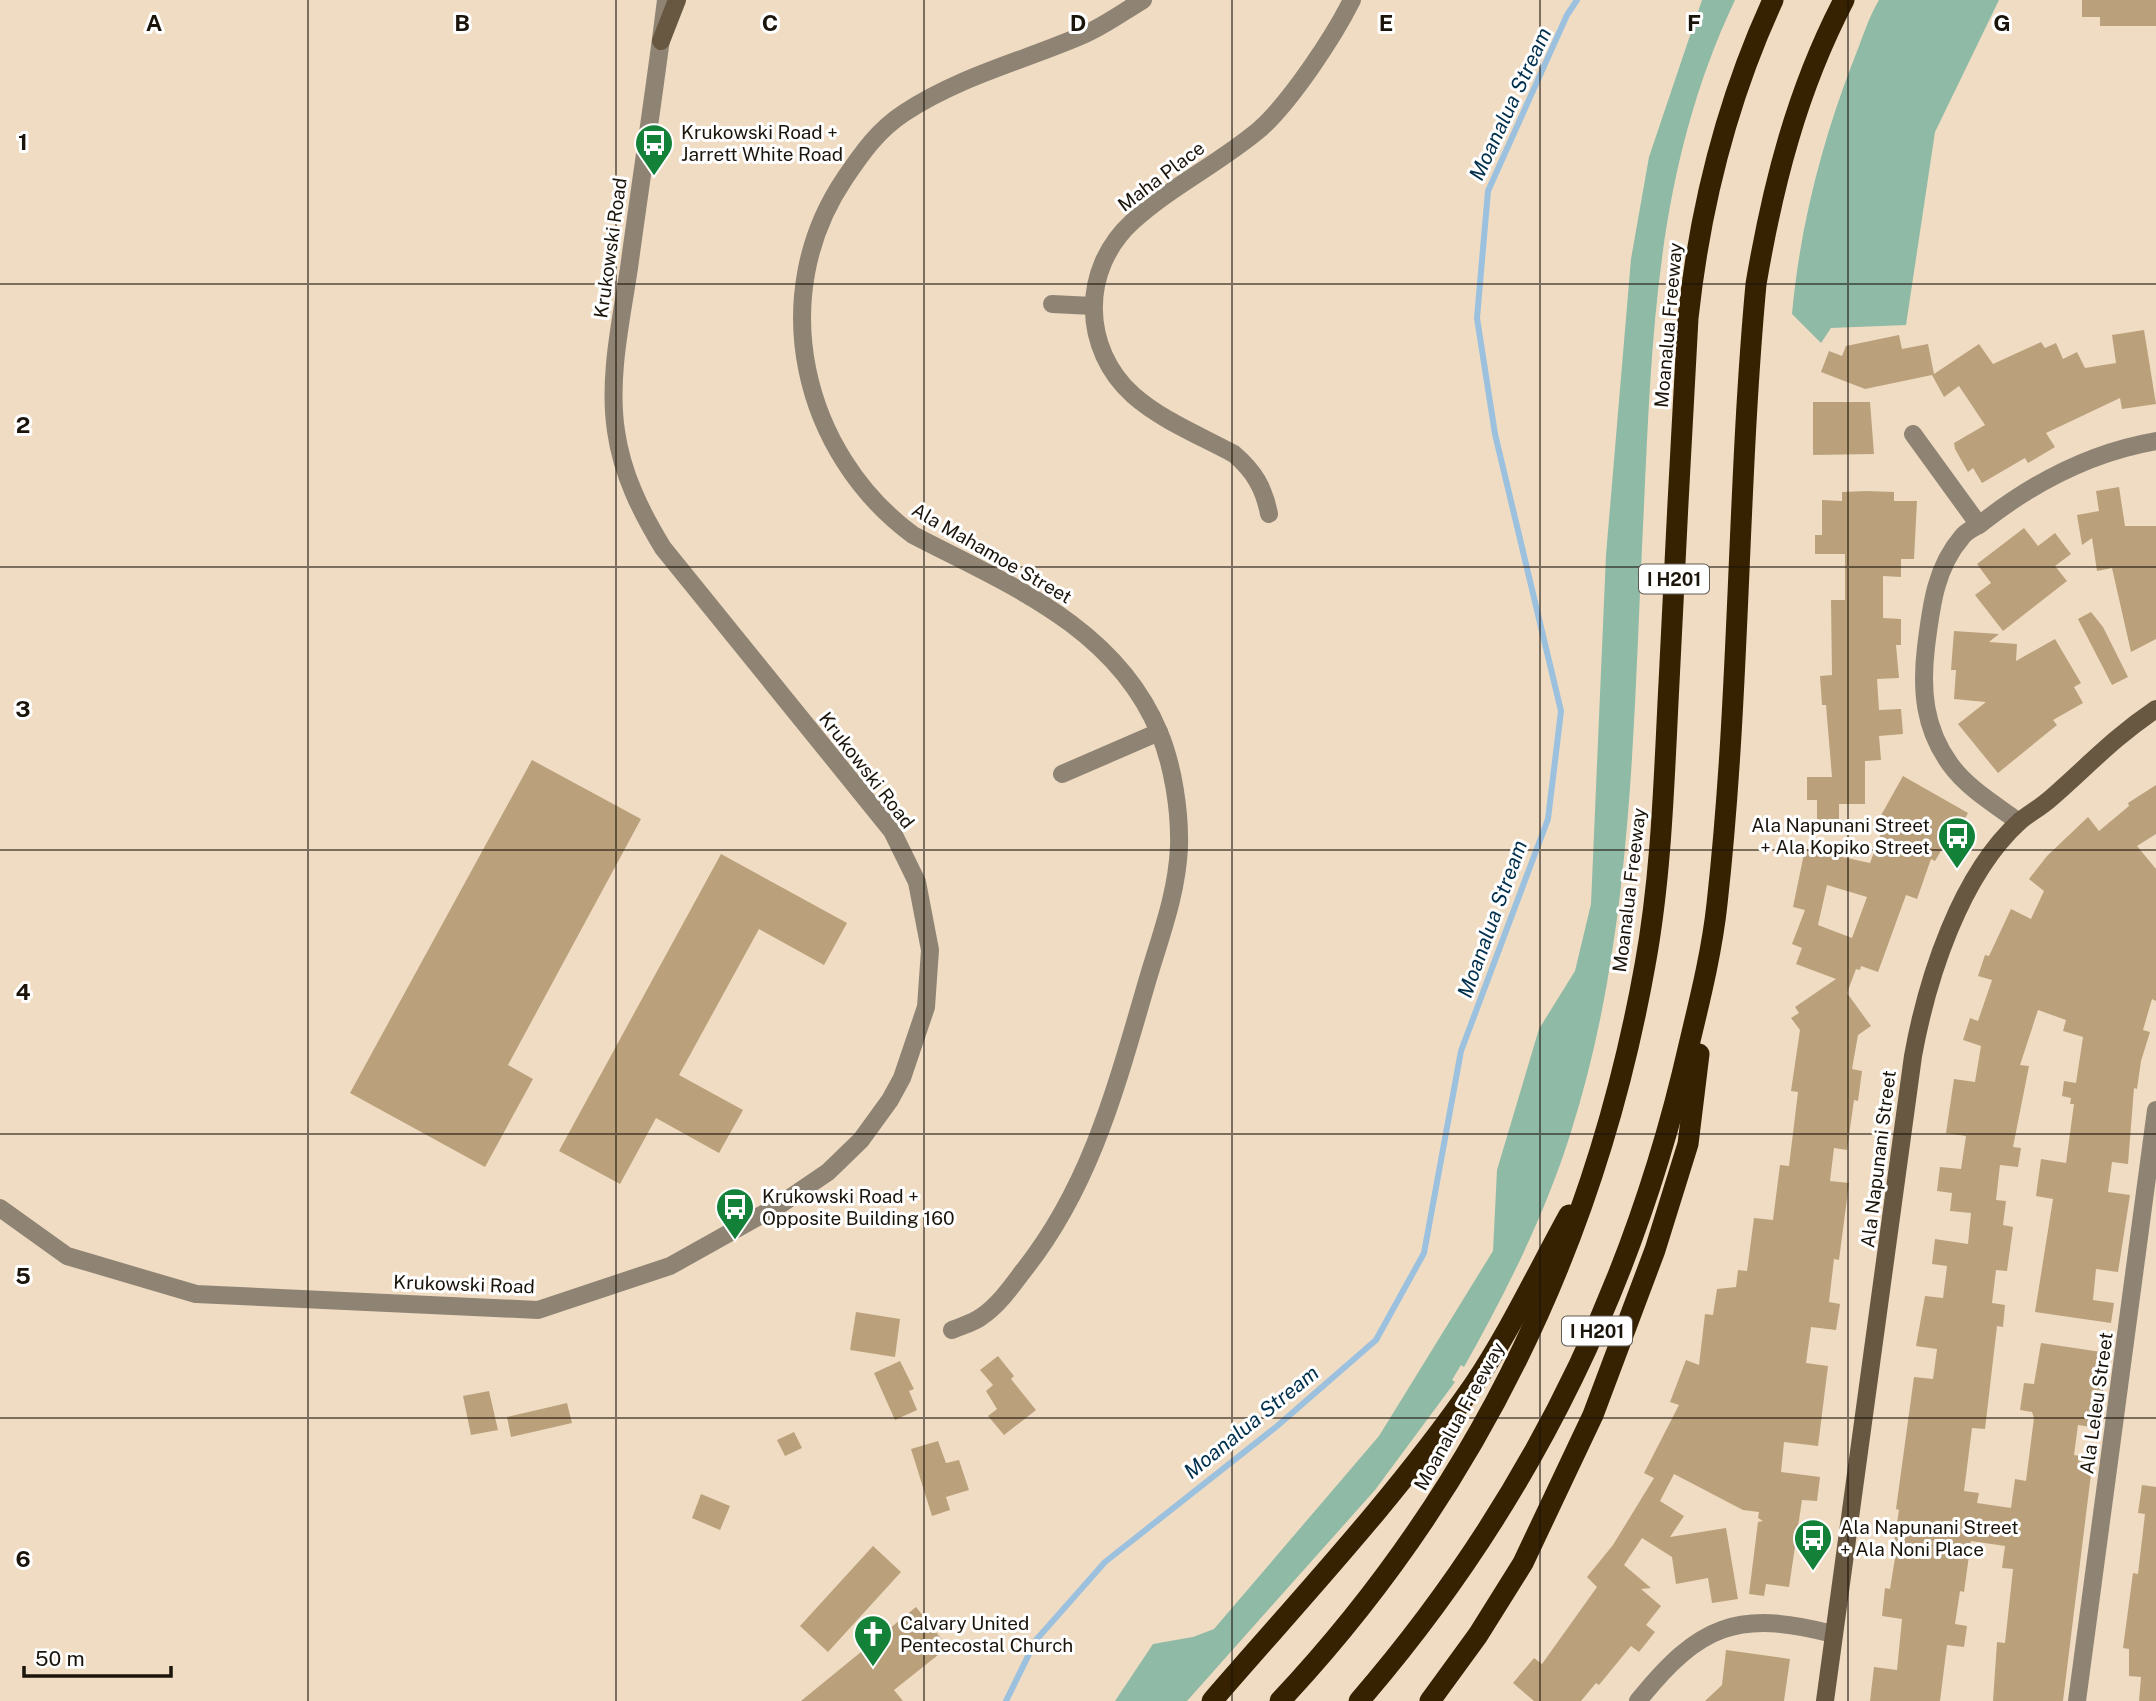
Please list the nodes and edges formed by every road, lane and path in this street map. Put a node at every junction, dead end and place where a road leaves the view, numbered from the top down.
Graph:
1 (666, 0) edge
2 (677, 0) edge
3 (1143, 0) edge
4 (1352, 0) edge
5 (1773, 0) edge
6 (1844, 0) edge
7 (661, 41) junction
8 (1052, 304) dead end
9 (1093, 306) junction
10 (1913, 434) dead end
11 (2156, 441) edge
12 (1269, 514) dead end
13 (1979, 525) junction
14 (2156, 709) edge
15 (1159, 732) junction
16 (1062, 774) dead end
17 (2019, 822) junction
18 (1717, 907) junction
19 (2156, 1110) edge
20 (1598, 1164) junction
21 (0, 1208) edge
22 (952, 1330) dead end
23 (1833, 1634) junction
24 (1212, 1701) edge
25 (1280, 1701) edge
26 (1359, 1701) edge
27 (1430, 1701) edge
28 (1638, 1701) edge
29 (1825, 1701) edge
30 (2077, 1701) edge

1 - 7 street, Krukowski Road
2 - 7 street
3 - 15 street, Ala Mahamoe Street
4 - 9 street, Maha Place
5 - 20 highway, Moanalua Freeway / I H201
6 - 18 highway, I H201
7 - 21 street, Krukowski Road
8 - 9 street
9 - 12 street, Maha Place
10 - 13 street
11 - 13 street
13 - 17 street
14 - 17 street, Ala Napunani Street
15 - 16 street
15 - 22 street, Ala Mahamoe Street
17 - 23 street, Ala Napunani Street
18 - 26 highway, I H201
18 - 27 highway
19 - 30 street, Ala Leleu Street
20 - 24 highway
20 - 25 highway, Moanalua Freeway / I H201
23 - 28 street
23 - 29 street, Ala Napunani Street

